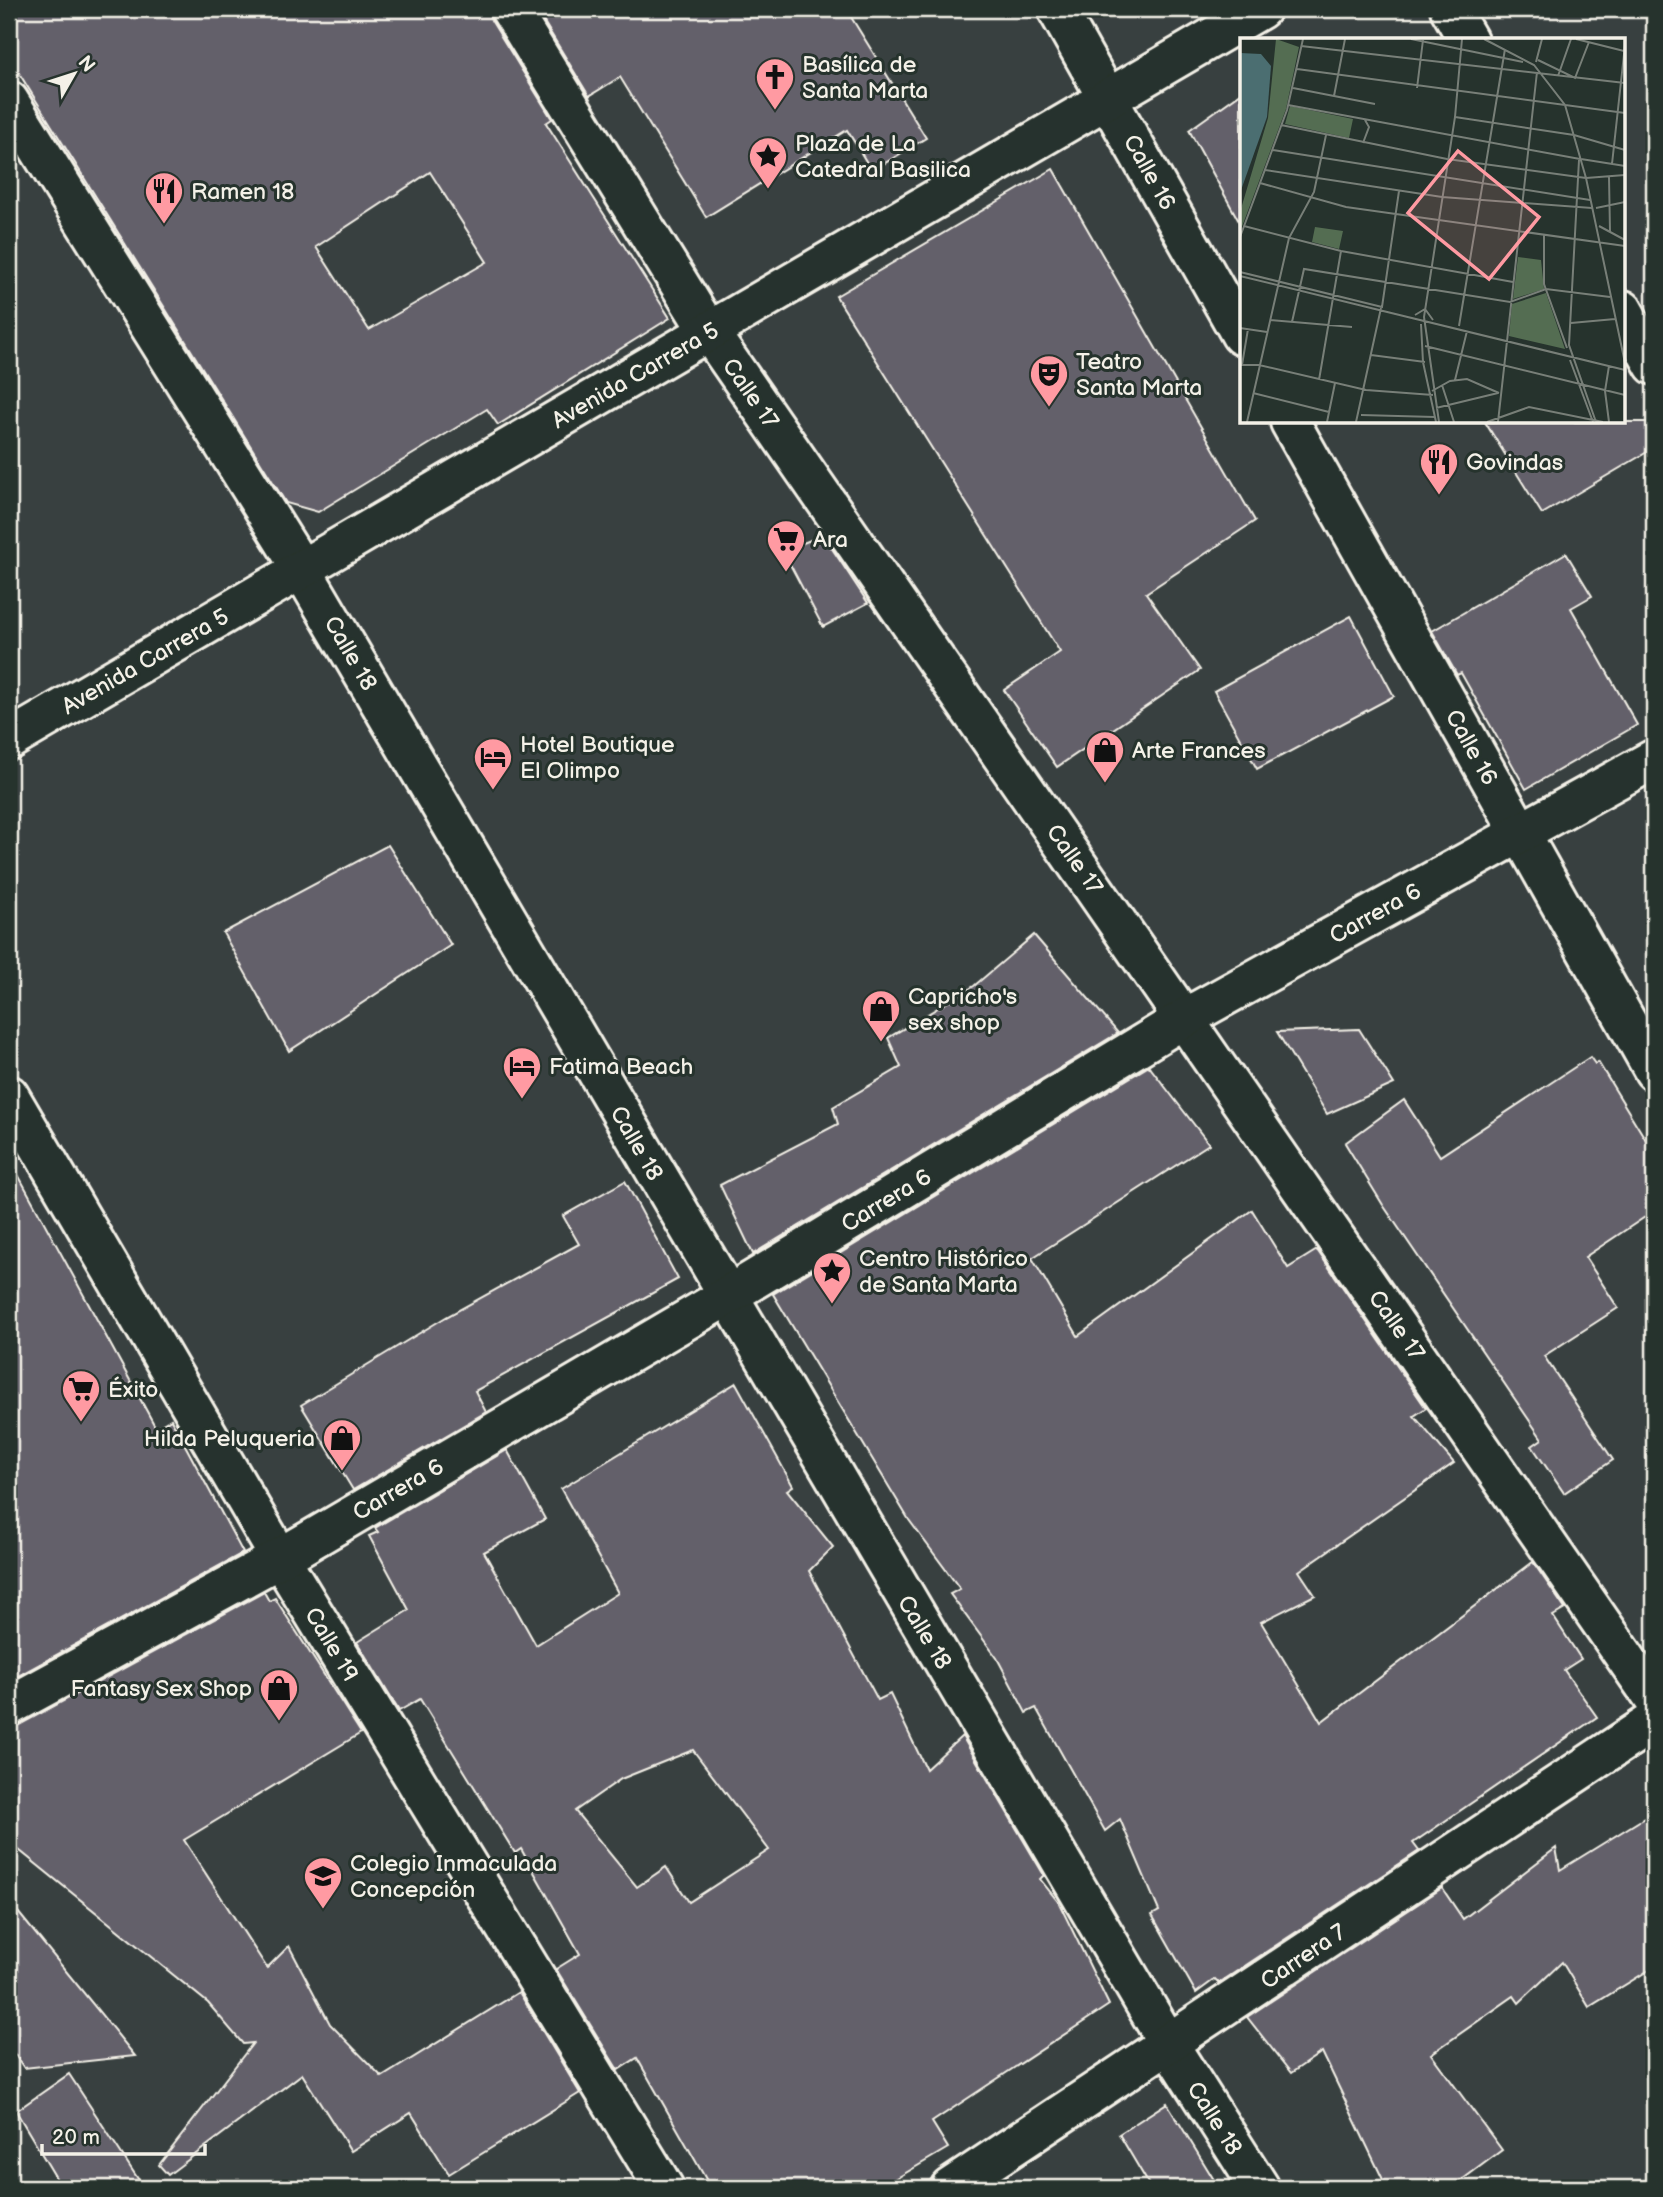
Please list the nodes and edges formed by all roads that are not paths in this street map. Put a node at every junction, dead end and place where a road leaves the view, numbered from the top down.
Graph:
1 (510, 9) edge
2 (1057, 9) edge
3 (1261, 9) edge
4 (1450, 9) edge
5 (1467, 38) edge
6 (1107, 96) junction
7 (9, 101) edge
8 (1624, 312) edge
9 (709, 332) junction
10 (1240, 333) edge
11 (1654, 365) edge
12 (1291, 424) edge
13 (302, 570) junction
14 (9, 740) edge
15 (1654, 759) edge
16 (1520, 833) junction
17 (1185, 1018) junction
18 (1654, 1072) edge
19 (9, 1094) edge
20 (727, 1296) junction
21 (279, 1558) junction
22 (1654, 1699) edge
23 (9, 1706) edge
24 (1654, 1721) edge
25 (1169, 2045) junction
26 (664, 2188) edge
27 (950, 2188) edge
28 (1259, 2188) edge

1 - 9 street, Calle 17
2 - 6 street, Calle 16
3 - 6 street, Avenida Carrera 5
4 - 5 street
6 - 9 street, Avenida Carrera 5
6 - 10 street, Calle 16
7 - 13 street, Calle 18
8 - 11 street
9 - 13 street, Avenida Carrera 5
9 - 17 street, Calle 17
12 - 16 street, Calle 16
13 - 14 street, Avenida Carrera 5
13 - 20 street, Calle 18
15 - 16 street, Carrera 6
16 - 17 street, Carrera 6
16 - 18 street, Calle 16
17 - 20 street, Carrera 6
17 - 22 street, Calle 17
19 - 21 street, Calle 19
20 - 21 street, Carrera 6
20 - 25 street, Calle 18
21 - 23 street, Carrera 6
21 - 26 street, Calle 19
24 - 25 street, Carrera 7
25 - 27 street, Carrera 7
25 - 28 street, Calle 18

